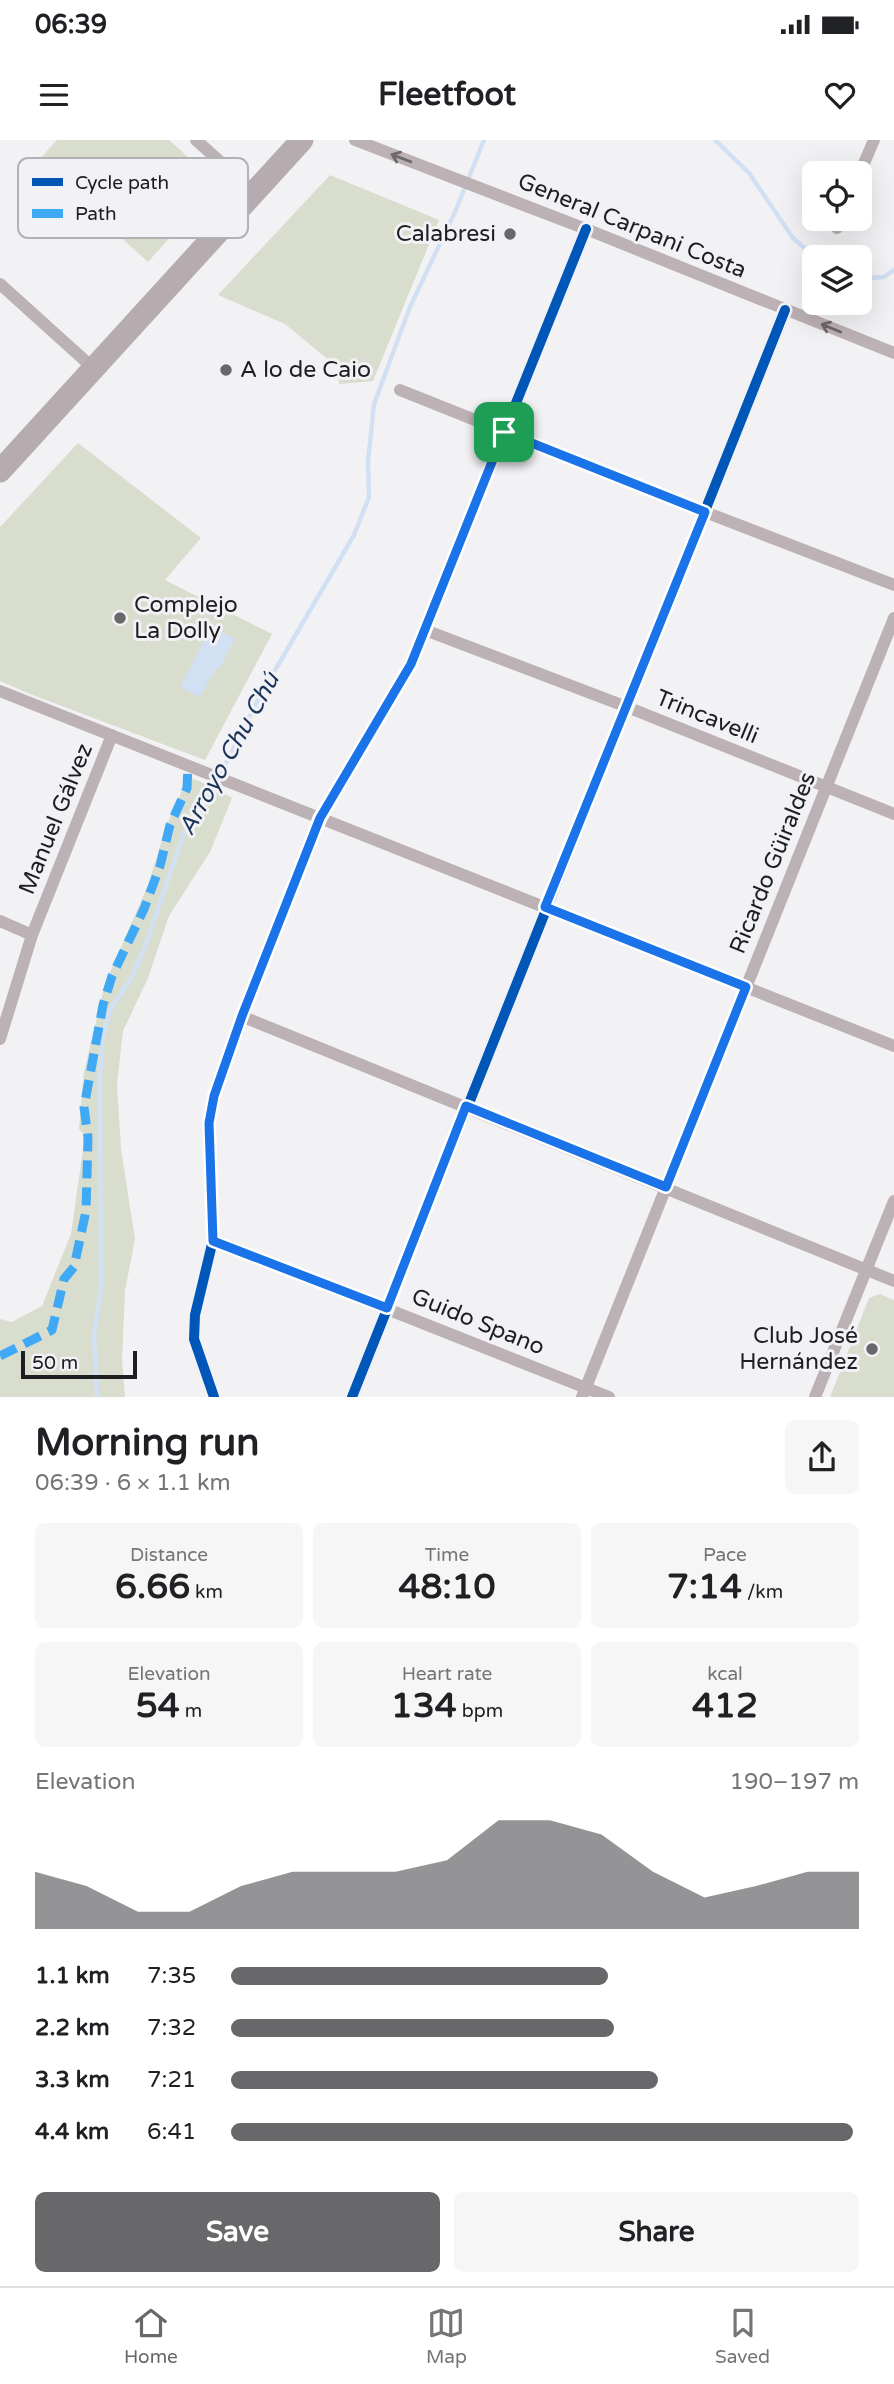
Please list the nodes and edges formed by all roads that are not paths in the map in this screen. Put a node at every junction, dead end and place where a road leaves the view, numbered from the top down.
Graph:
1 (197, 140) edge
2 (302, 140) edge
3 (355, 140) edge
4 (874, 140) edge
5 (217, 158) edge
6 (865, 161) edge
7 (248, 187) edge
8 (255, 193) junction
9 (248, 201) edge
10 (586, 229) junction
11 (213, 238) edge
12 (0, 284) edge
13 (785, 310) junction
14 (894, 353) edge
15 (92, 368) junction
16 (400, 390) dead end
17 (504, 432) junction
18 (0, 471) edge
19 (705, 512) junction
20 (894, 585) edge
21 (894, 618) edge
22 (425, 630) junction
23 (0, 691) edge
24 (627, 707) junction
25 (112, 735) junction
26 (827, 787) junction
27 (894, 814) edge
28 (320, 818) junction
29 (545, 907) junction
30 (0, 922) edge
31 (32, 935) junction
32 (746, 987) junction
33 (242, 1016) junction
34 (0, 1039) edge
35 (894, 1046) edge
36 (466, 1106) junction
37 (666, 1187) junction
38 (894, 1201) edge
39 (213, 1241) junction
40 (867, 1270) junction
41 (894, 1281) edge
42 (387, 1308) junction
43 (584, 1393) edge
44 (214, 1397) edge
45 (352, 1397) edge
46 (609, 1397) edge
47 (815, 1397) edge

1 - 5 street
2 - 8 highway
10 -> 3 street, General Carpani Costa
4 - 6 street
7 - 8 street
8 - 9 highway
10 - 13 street, General Carpani Costa
10 - 17 street
11 - 15 highway
12 - 15 street
14 -> 13 street, General Carpani Costa
13 - 19 street
15 - 18 highway
16 - 17 street
17 - 19 street
17 - 22 street
19 - 20 street
19 - 24 street
21 - 26 street, Ricardo Güiraldes
22 - 24 street, Trincavelli
22 - 28 street
23 - 25 street
24 - 26 street, Trincavelli
24 - 29 street
25 - 28 street
25 - 31 street, Manuel Gálvez
26 - 27 street, Trincavelli
26 - 32 street, Ricardo Güiraldes
28 - 29 street
28 - 33 street
29 - 32 street
29 - 36 street
30 - 31 street
31 - 34 street, Manuel Gálvez
32 - 35 street
32 - 37 street, Ricardo Güiraldes
33 - 36 street
33 - 39 street
36 - 37 street
36 - 42 street
37 - 40 street
37 - 43 street, Ricardo Güiraldes
38 - 40 street
39 - 42 street, Guido Spano
39 - 44 street
40 - 41 street
40 - 47 street
42 - 43 street, Guido Spano
42 - 45 street
43 - 46 street, Guido Spano

